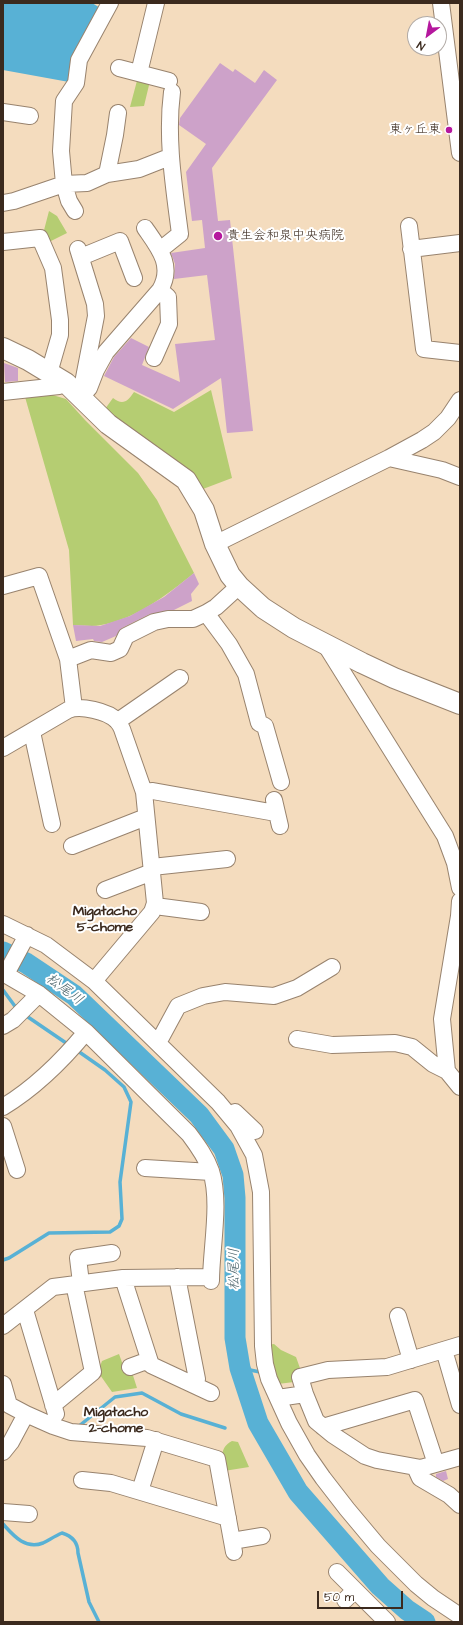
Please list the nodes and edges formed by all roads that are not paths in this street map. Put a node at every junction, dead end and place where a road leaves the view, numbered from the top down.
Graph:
1 (110, 3) edge
2 (156, 3) edge
3 (441, 3) edge
4 (455, 64) edge
5 (119, 68) dead end
6 (139, 73) junction
7 (24, 111) dead end
8 (3, 112) edge
9 (118, 113) dead end
10 (460, 153) edge
11 (167, 158) dead end
12 (107, 174) junction
13 (64, 184) junction
14 (3, 203) edge
15 (75, 211) dead end
16 (409, 226) dead end
17 (145, 228) dead end
18 (3, 242) edge
19 (460, 243) edge
20 (411, 249) junction
21 (160, 250) junction
22 (134, 278) dead end
23 (160, 290) junction
24 (3, 348) edge
25 (460, 353) edge
26 (154, 358) dead end
27 (49, 373) junction
28 (66, 383) junction
29 (3, 392) edge
30 (81, 397) junction
31 (460, 400) edge
32 (389, 458) junction
33 (460, 477) edge
34 (215, 544) junction
35 (3, 586) edge
36 (239, 586) junction
37 (206, 614) junction
38 (325, 644) junction
39 (68, 659) junction
40 (180, 678) dead end
41 (460, 704) edge
42 (74, 708) junction
43 (118, 721) junction
44 (32, 732) junction
45 (3, 748) edge
46 (281, 782) dead end
47 (144, 792) junction
48 (277, 813) dead end
49 (146, 817) junction
50 (52, 824) dead end
51 (72, 846) dead end
52 (218, 856) dead end
53 (152, 869) junction
54 (460, 888) edge
55 (105, 890) dead end
56 (460, 901) edge
57 (155, 906) junction
58 (201, 912) dead end
59 (3, 924) edge
60 (26, 937) junction
61 (332, 967) dead end
62 (5, 973) edge
63 (94, 981) junction
64 (454, 981) edge
65 (39, 994) junction
66 (3, 1026) edge
67 (86, 1032) junction
68 (297, 1039) dead end
69 (158, 1043) junction
70 (447, 1071) junction
71 (460, 1087) edge
72 (218, 1102) junction
73 (3, 1107) edge
74 (3, 1126) edge
75 (255, 1131) dead end
76 (145, 1168) dead end
77 (17, 1170) dead end
78 (211, 1172) junction
79 (112, 1254) dead end
80 (177, 1277) junction
81 (123, 1278) junction
82 (78, 1284) junction
83 (25, 1310) junction
84 (398, 1316) dead end
85 (3, 1326) edge
86 (460, 1345) edge
87 (444, 1350) junction
88 (149, 1360) junction
89 (411, 1360) junction
90 (130, 1367) dead end
91 (3, 1384) edge
92 (194, 1385) junction
93 (211, 1393) dead end
94 (305, 1394) junction
95 (278, 1398) junction
96 (53, 1404) junction
97 (460, 1405) edge
98 (26, 1414) junction
99 (53, 1426) junction
100 (323, 1427) junction
101 (156, 1440) junction
102 (3, 1452) edge
103 (460, 1457) edge
104 (436, 1464) junction
105 (415, 1467) junction
106 (82, 1480) dead end
107 (140, 1491) junction
108 (460, 1505) edge
109 (3, 1512) edge
110 (29, 1514) dead end
111 (228, 1518) junction
112 (262, 1536) dead end
113 (337, 1572) dead end
114 (460, 1616) edge
115 (387, 1622) edge

1 - 13 street
2 - 6 street
3 - 4 street
4 - 10 street
5 - 6 street
6 - 21 street
7 - 8 street
9 - 12 street
11 - 12 street
12 - 13 street
13 - 14 street
13 - 15 street
16 - 20 street
17 - 21 street
18 - 27 street
19 - 20 street
20 - 25 street
21 - 23 street
22 - 30 street
23 - 26 street
23 - 30 street
24 - 27 main road
27 - 28 main road
28 - 29 street
28 - 30 main road
30 - 34 main road
31 - 32 street
32 - 33 street
32 - 34 street
34 - 36 main road
35 - 39 street
36 - 37 street
36 - 38 main road
37 - 39 street
37 - 46 street
38 - 41 main road
38 - 54 street
39 - 42 street
40 - 43 street
42 - 43 street
42 - 44 street
43 - 47 street
44 - 45 street
44 - 50 street
47 - 48 street
47 - 49 street
49 - 51 street
49 - 53 street
52 - 53 street
53 - 55 street
53 - 57 street
56 - 64 street
57 - 58 street
57 - 63 street
59 - 60 street
60 - 62 street
60 - 63 street
61 - 69 street
62 - 65 street
63 - 69 street
64 - 70 street
65 - 66 street
65 - 67 street
67 - 73 street
67 - 78 street
68 - 70 street
69 - 72 street
70 - 71 street
72 - 75 street
72 - 95 street
74 - 77 street
76 - 78 street
78 - 80 street
79 - 82 street
80 - 81 street
80 - 92 street
81 - 82 street
81 - 88 street
82 - 83 street
82 - 96 street
83 - 85 street
83 - 96 street
84 - 89 street
86 - 87 street
87 - 89 street
87 - 97 street
88 - 90 street
88 - 92 street
89 - 94 street
91 - 98 street
92 - 93 street
94 - 95 street
94 - 100 street
95 - 114 street
96 - 99 street
98 - 99 street
98 - 102 street
99 - 101 street
100 - 104 street
100 - 105 street
101 - 107 street
101 - 111 street
103 - 104 street
104 - 105 street
105 - 108 street
106 - 107 street
107 - 111 street
109 - 110 street
111 - 112 street
113 - 115 street

